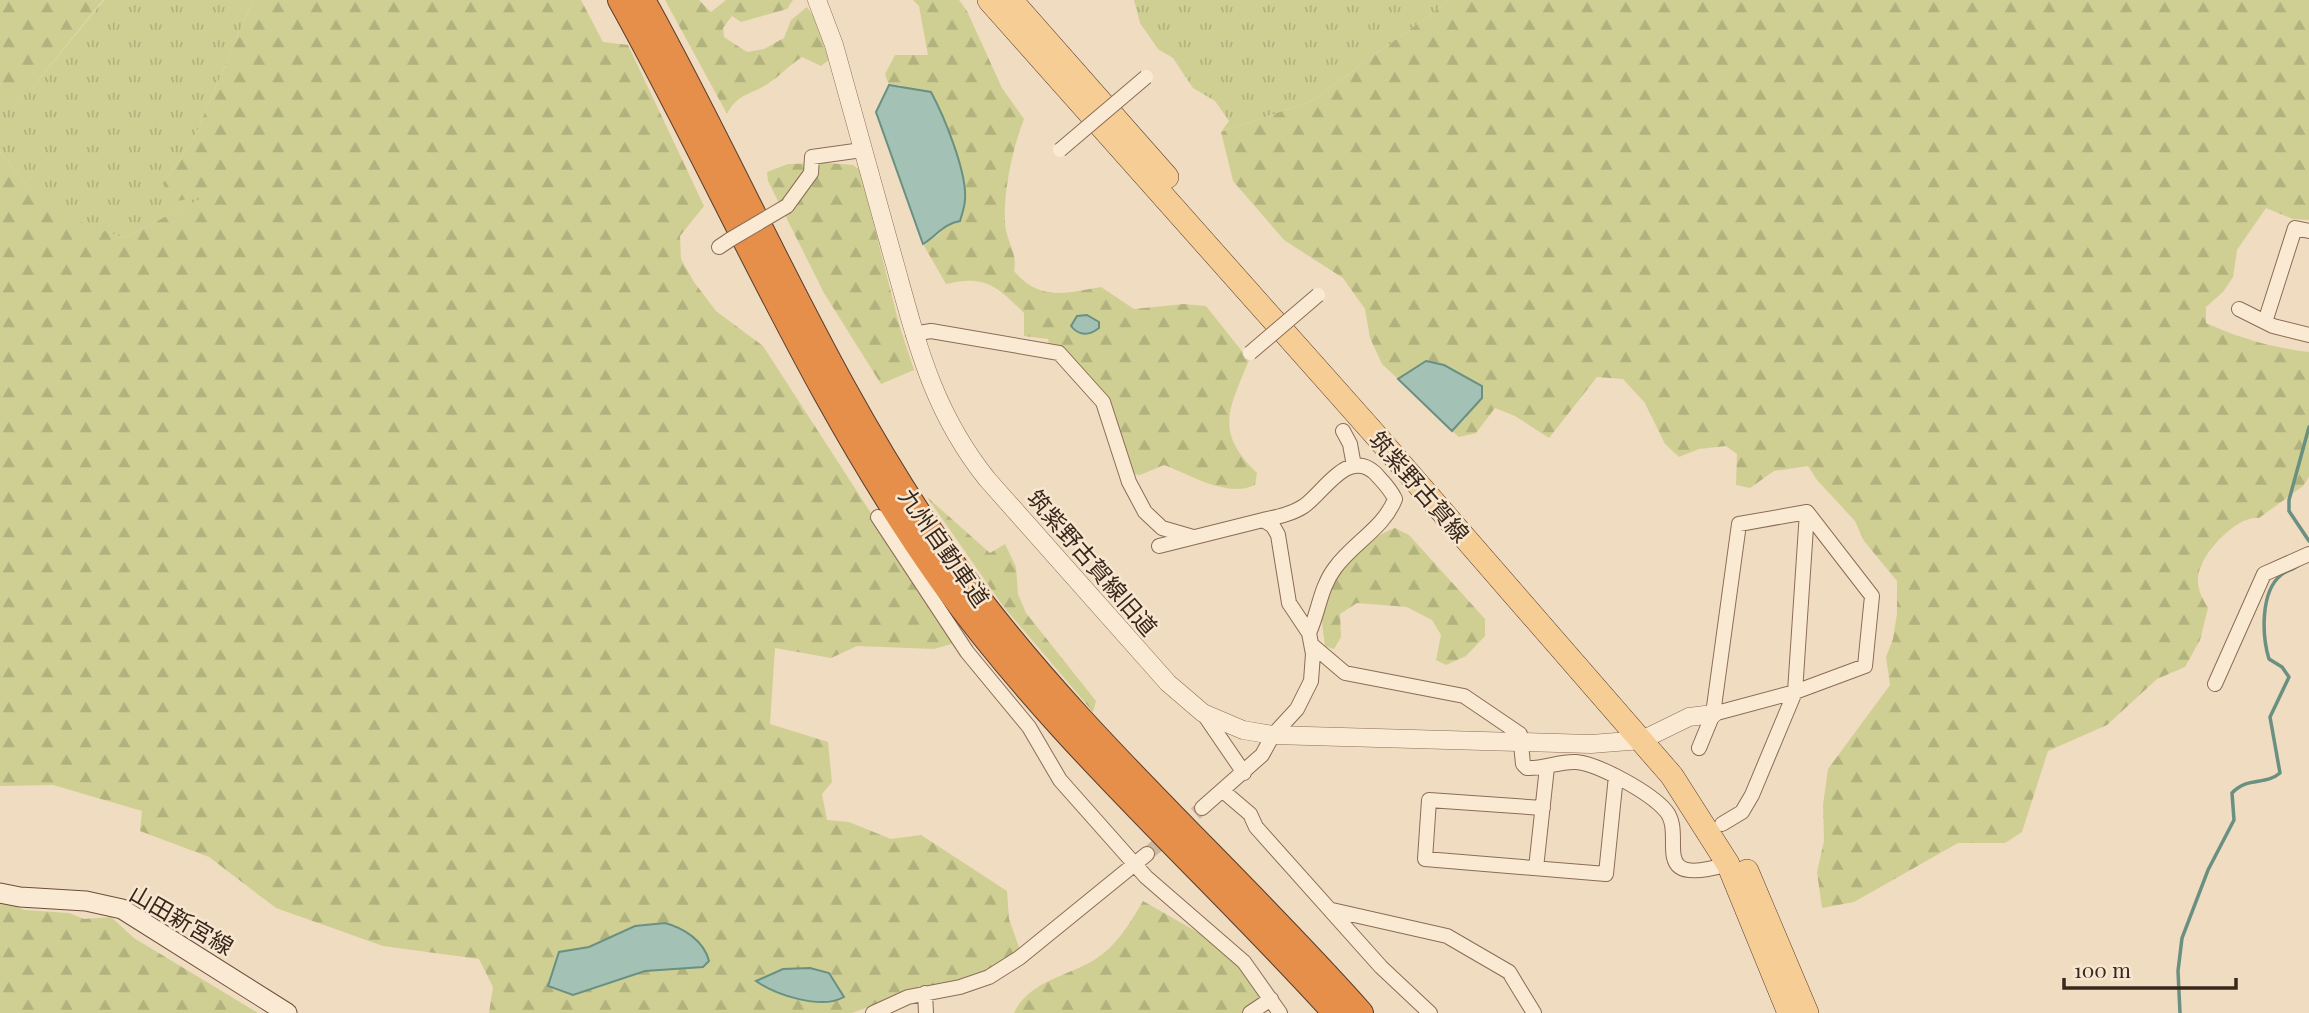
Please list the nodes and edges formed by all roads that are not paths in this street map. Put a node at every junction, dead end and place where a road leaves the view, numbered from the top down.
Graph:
1 (620, 0) edge
2 (643, 0) edge
3 (817, 0) edge
4 (989, 0) edge
5 (1011, 0) edge
6 (1146, 77) dead end
7 (862, 150) junction
8 (1060, 150) dead end
9 (2309, 231) edge
10 (725, 243) dead end
11 (1318, 295) dead end
12 (2239, 309) dead end
13 (2265, 322) junction
14 (913, 334) junction
15 (2309, 335) edge
16 (1251, 353) dead end
17 (1343, 431) dead end
18 (1353, 466) junction
19 (1807, 512) junction
20 (878, 517) dead end
21 (1263, 520) junction
22 (1195, 537) junction
23 (1160, 546) dead end
24 (2304, 556) edge
25 (1310, 639) junction
26 (2215, 684) dead end
27 (1795, 692) junction
28 (1203, 713) junction
29 (1713, 714) junction
30 (1273, 735) junction
31 (1648, 737) junction
32 (1522, 740) junction
33 (1699, 748) dead end
34 (1547, 767) junction
35 (1244, 773) junction
36 (1616, 776) junction
37 (1223, 791) junction
38 (1202, 808) tunnel mouth
39 (1543, 808) junction
40 (1722, 824) junction
41 (1141, 858) junction
42 (1728, 864) junction
43 (1536, 868) junction
44 (0, 892) edge
45 (1332, 910) junction
46 (925, 993) junction
47 (1271, 999) junction
48 (287, 1013) edge
49 (873, 1013) edge
50 (926, 1013) edge
51 (1250, 1013) edge
52 (1280, 1013) edge
53 (1335, 1013) edge
54 (1361, 1013) edge
55 (1430, 1013) edge
56 (1534, 1013) edge
57 (1790, 1013) edge
58 (1807, 1013) edge

1 - 53 highway, 九州自動車道
2 - 54 highway, 九州自動車道
3 - 7 street, 筑紫野古賀線旧道
4 - 31 main road, 筑紫野古賀線
5 - 31 main road, 筑紫野古賀線
6 - 8 street, bridge
7 - 10 street, bridge
7 - 14 street, 筑紫野古賀線旧道
9 - 13 street
11 - 16 street, bridge
12 - 13 street
13 - 15 street
14 - 22 street
14 - 28 street, 筑紫野古賀線旧道
17 - 18 street
18 - 21 street
18 - 25 street
19 - 27 street
19 - 27 street
19 - 29 street
20 - 41 street
21 - 22 street
21 - 25 street
22 - 23 street
24 - 26 street
25 - 30 street
25 - 32 street
27 - 29 street
27 - 40 street
28 - 30 street, 筑紫野古賀線旧道
28 - 35 street
29 - 31 street, 筑紫野古賀線旧道
29 - 33 street
30 - 32 street, 筑紫野古賀線旧道
30 - 35 street
31 - 32 street, 筑紫野古賀線旧道
31 - 40 main road, 筑紫野古賀線
31 - 42 main road, 筑紫野古賀線
32 - 34 street
34 - 36 street
34 - 39 street
35 - 37 street
36 - 42 street
36 - 43 street
37 - 38 street
37 - 45 street
39 - 43 street
39 - 43 street
40 - 58 main road, 筑紫野古賀線
41 - 46 street
41 - 47 street
42 - 57 main road, 筑紫野古賀線
44 - 48 main road, 山田新宮線
45 - 55 street
45 - 56 street
46 - 49 street
46 - 50 street
47 - 51 street
47 - 52 street

